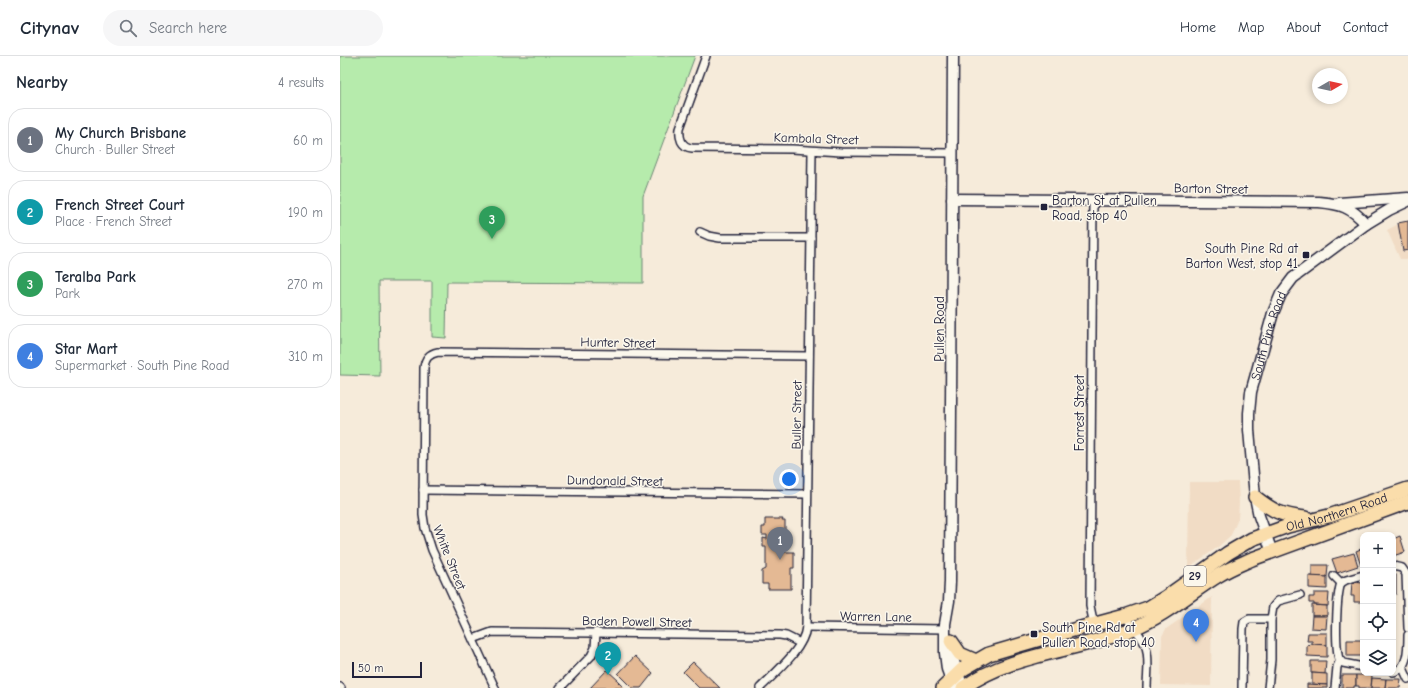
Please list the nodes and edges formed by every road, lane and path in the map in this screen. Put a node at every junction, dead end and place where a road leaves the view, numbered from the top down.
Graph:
1 (706, 56) edge
2 (953, 56) edge
3 (812, 151) junction
4 (952, 153) junction
5 (952, 199) junction
6 (1408, 199) edge
7 (1093, 200) junction
8 (1335, 203) junction
9 (1366, 224) junction
10 (700, 232) dead end
11 (811, 238) junction
12 (429, 356) joint
13 (809, 356) junction
14 (1408, 489) edge
15 (423, 490) junction
16 (807, 494) junction
17 (1255, 498) junction
18 (1408, 502) edge
19 (1317, 519) junction
20 (1265, 534) junction
21 (1272, 552) junction
22 (1396, 566) edge
23 (1406, 568) edge
24 (1334, 576) dead end
25 (1360, 576) edge
26 (1341, 583) junction
27 (1300, 595) dead end
28 (949, 601) junction
29 (1125, 616) junction
30 (1271, 618) junction
31 (1094, 625) junction
32 (806, 627) junction
33 (1134, 628) junction
34 (1408, 628) edge
35 (944, 629) junction
36 (596, 632) junction
37 (1408, 635) edge
38 (473, 639) junction
39 (951, 641) junction
40 (800, 643) junction
41 (1340, 660) junction
42 (976, 661) junction
43 (1360, 666) edge
44 (1403, 668) junction
45 (1396, 672) edge
46 (1408, 679) edge
47 (951, 682) edge
48 (495, 688) edge
49 (560, 688) edge
50 (760, 688) edge
51 (963, 688) edge
52 (1147, 688) edge
53 (1242, 688) edge
54 (1268, 688) edge
55 (1335, 688) edge

1 - 3 street, Kambala Street
2 - 4 street, Pullen Road
3 - 4 street, Kambala Street
3 - 11 street, Buller Street
4 - 5 street, Pullen Road
5 - 7 street, Barton Street
5 - 28 street, Pullen Road
6 - 8 street
6 - 9 street, South Pine Road
7 - 8 street, Barton Street
7 - 31 street, Forrest Street
8 - 9 street, Barton Street
9 - 17 street, South Pine Road
10 - 11 street
11 - 13 street, Buller Street
12 - 13 street, Hunter Street
12 - 15 street, White Street
13 - 16 street, Buller Street
14 - 19 highway, Old Northern Road
15 - 16 street, Dundonald Street
15 - 38 street, White Street
16 - 32 street, Buller Street
17 - 19 highway
17 - 20 street, South Pine Road
18 - 21 highway, Old Northern Road
19 - 20 highway, Old Northern Road
20 - 21 street, South Pine Road
20 - 29 highway, 29
21 - 33 highway, 29
22 - 23 street
23 - 34 street
24 - 26 street
25 - 26 street
26 - 41 street
27 - 30 street
28 - 35 street, Pullen Road
28 - 39 street, Pullen Road
29 - 31 highway, 29
29 - 33 street
30 - 53 street
30 - 54 street
31 - 42 highway, 29
32 - 35 street, Warren Lane
32 - 40 street, Buller Street
33 - 51 highway, 29
33 - 52 street
35 - 47 street, Pullen Road
36 - 38 street, Baden Powell Street
36 - 40 street, Baden Powell Street
36 - 49 street
37 - 44 street
38 - 48 street, White Street
39 - 42 highway
39 - 47 street, Pullen Road
40 - 50 street, Buller Street
41 - 43 street
41 - 55 street
42 - 47 highway, 29
44 - 45 street
44 - 46 street
47 - 51 street, Pullen Road

